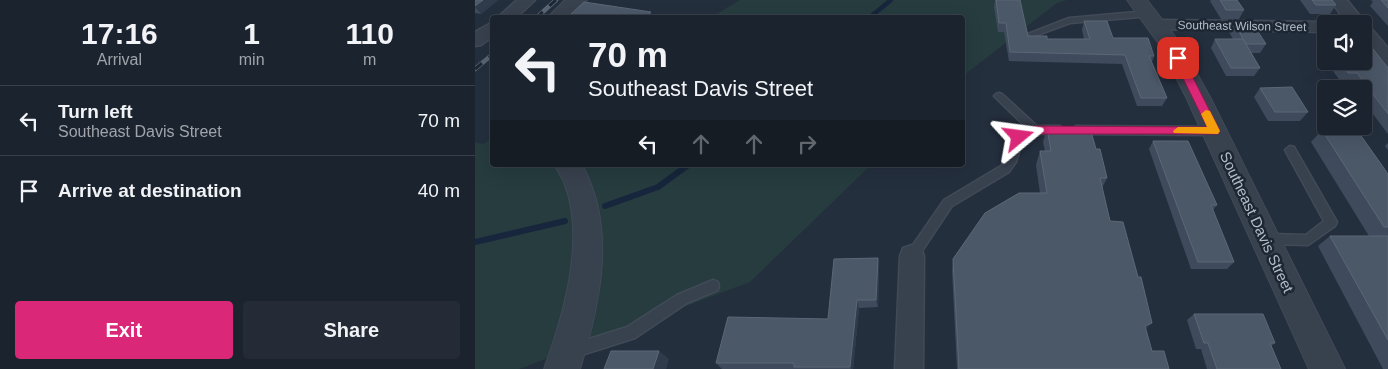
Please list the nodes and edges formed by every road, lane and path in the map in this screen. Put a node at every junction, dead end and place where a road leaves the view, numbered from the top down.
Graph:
1 (527, 0) edge
2 (577, 0) edge
3 (1338, 0) edge
4 (1148, 13) edge
5 (509, 15) edge
6 (560, 15) edge
7 (1350, 15) edge
8 (1317, 26) edge
9 (490, 29) edge
10 (1032, 34) edge
11 (475, 41) edge
12 (1372, 41) edge
13 (1388, 60) edge
14 (999, 96) dead end
15 (1035, 130) junction
16 (1214, 131) junction
17 (1290, 150) dead end
18 (569, 167) edge
19 (1265, 238) junction
20 (912, 256) joint
21 (713, 286) dead end
22 (565, 361) edge
23 (909, 369) edge
24 (1327, 369) edge

1 - 5 street
2 - 6 street
3 - 7 street
4 - 8 street, Southeast Wilson Street
4 - 10 lane
4 - 16 street, Southeast Davis Street
9 - 11 street
12 - 13 street
14 - 15 lane
15 - 16 lane
15 - 20 lane
16 - 19 street, Southeast Davis Street
17 - 19 lane
18 - 22 street
19 - 24 street, Southeast Davis Street
20 - 23 street
21 - 22 lane

